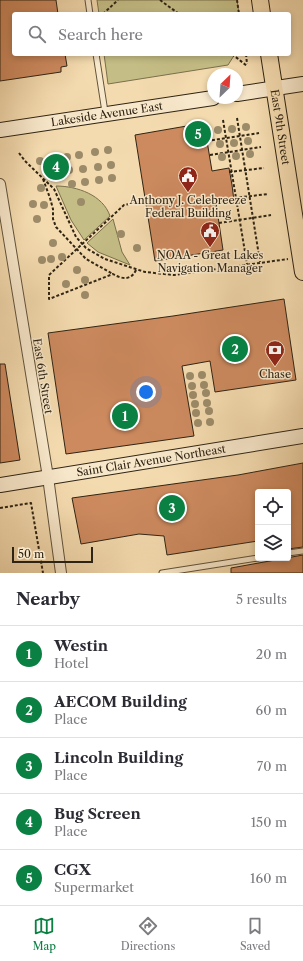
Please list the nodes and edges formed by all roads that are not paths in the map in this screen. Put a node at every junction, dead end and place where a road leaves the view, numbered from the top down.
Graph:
1 (88, 0) edge
2 (260, 0) edge
3 (90, 12) edge
4 (262, 12) edge
5 (96, 56) edge
6 (268, 56) edge
7 (303, 84) edge
8 (274, 89) junction
9 (243, 93) edge
10 (207, 99) edge
11 (105, 113) junction
12 (0, 130) edge
13 (0, 184) edge
14 (302, 262) edge
15 (303, 436) edge
16 (48, 477) junction
17 (0, 485) edge
18 (303, 551) edge
19 (291, 553) edge
20 (255, 558) edge
21 (61, 573) edge
22 (162, 573) edge

1 - 3 lane
2 - 4 main road
5 - 11 lane
6 - 8 main road, East 9th Street
7 - 8 street
8 - 9 street
8 - 14 main road, East 9th Street
10 - 11 street, Lakeside Avenue East
11 - 12 street, Lakeside Avenue East
13 - 16 street, East 6th Street
15 - 16 street, Saint Clair Avenue Northeast
16 - 17 street, Saint Clair Avenue Northeast
16 - 21 street, East 6th Street
18 - 19 lane
20 - 22 lane

